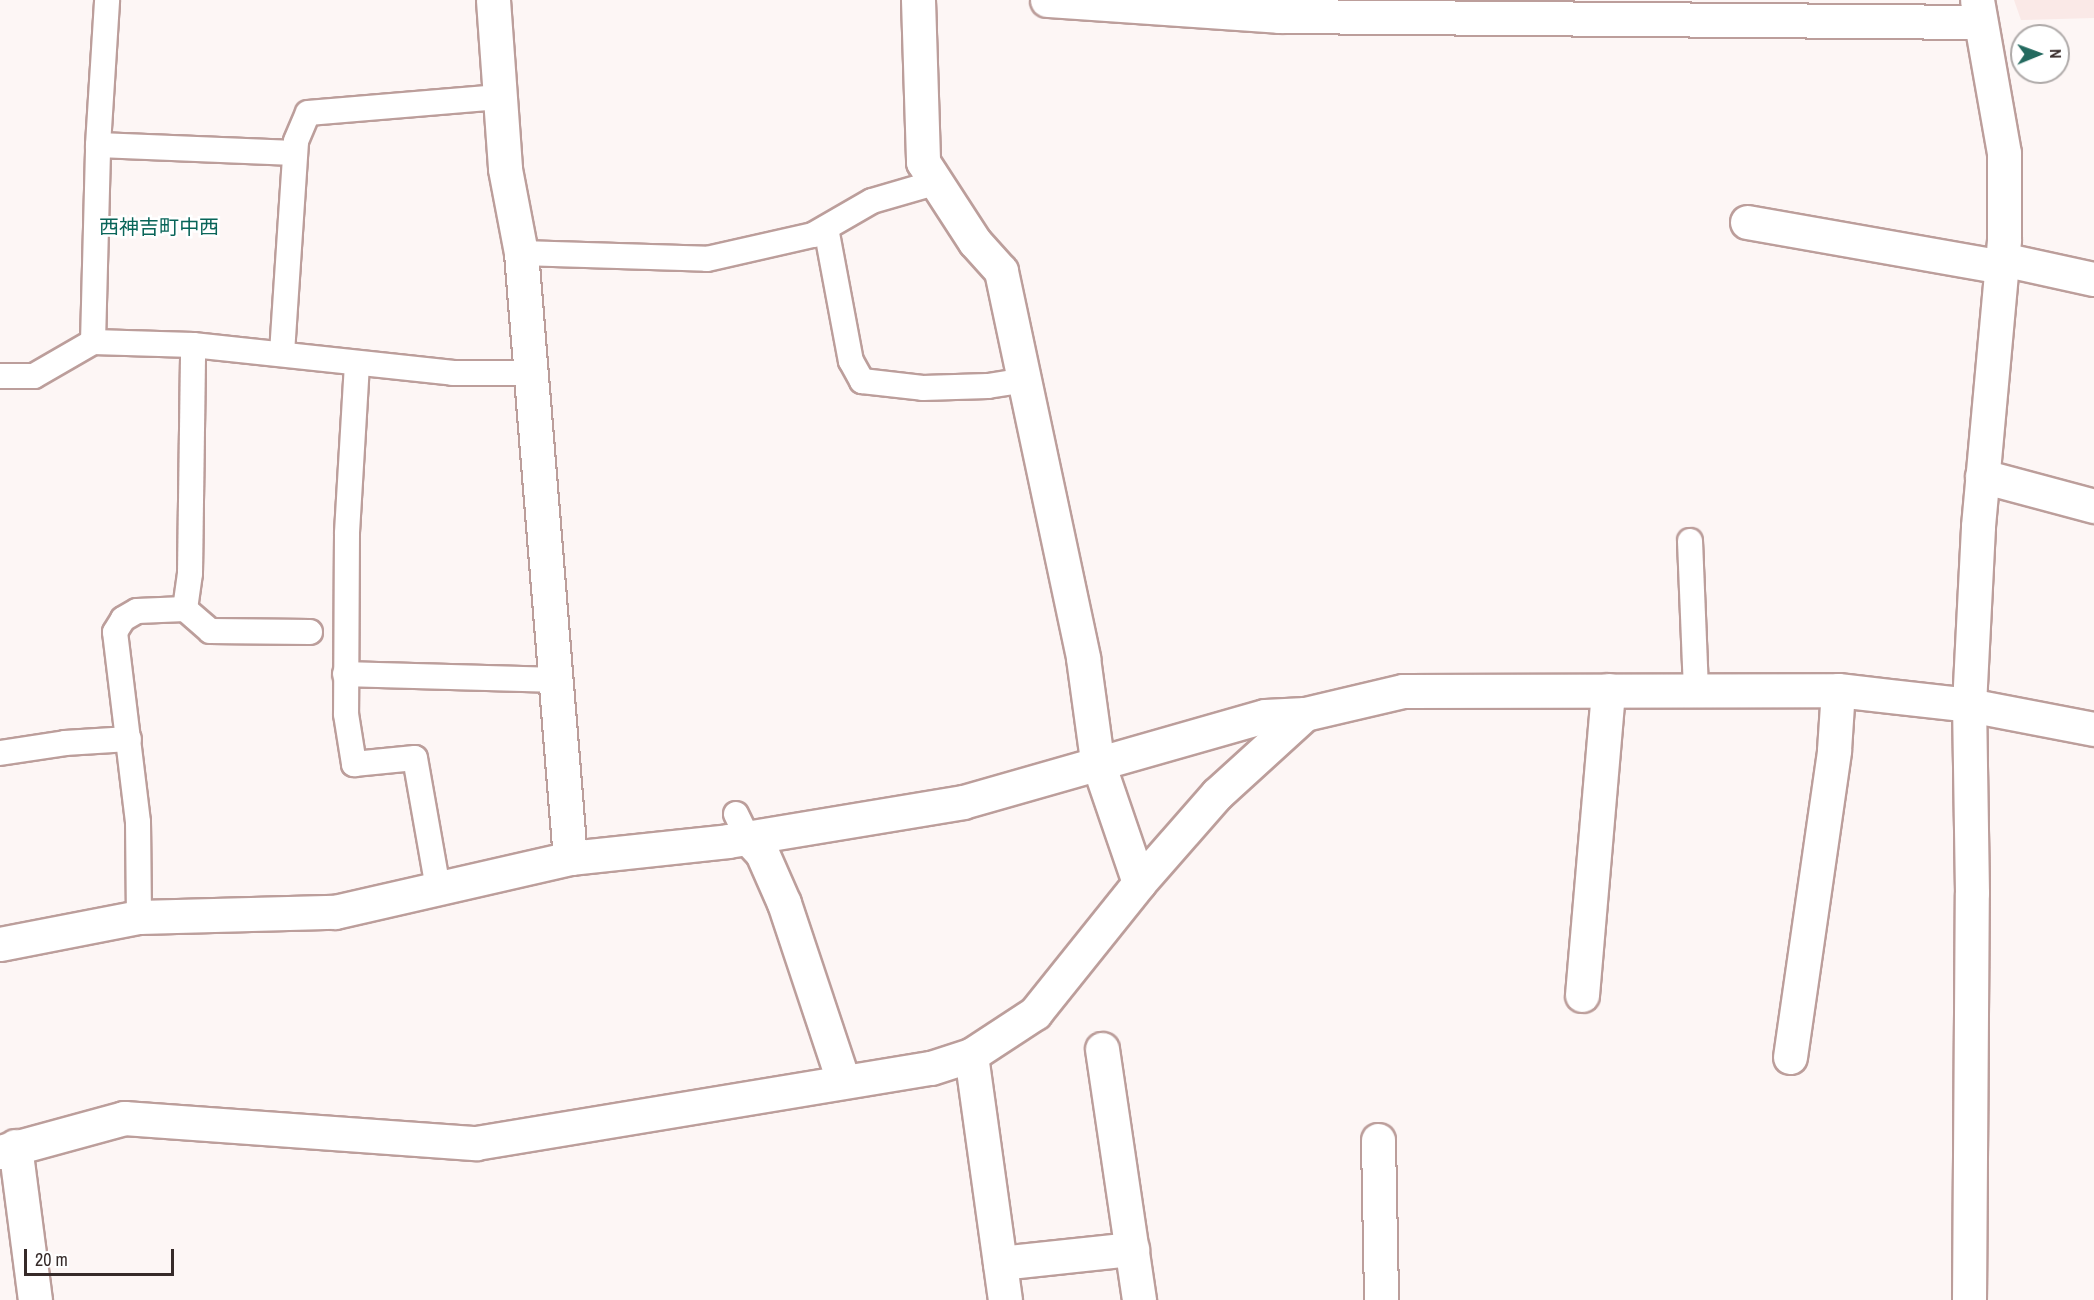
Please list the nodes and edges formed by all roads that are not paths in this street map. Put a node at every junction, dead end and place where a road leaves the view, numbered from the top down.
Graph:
1 (107, 0) edge
2 (493, 0) edge
3 (918, 0) edge
4 (1047, 0) edge
5 (1979, 11) edge
6 (499, 97) junction
7 (98, 146) junction
8 (295, 153) junction
9 (934, 183) junction
10 (1747, 222) dead end
11 (826, 228) junction
12 (521, 253) junction
13 (2002, 263) junction
14 (2094, 279) edge
15 (93, 342) junction
16 (193, 345) junction
17 (282, 353) junction
18 (357, 364) junction
19 (530, 373) junction
20 (0, 375) edge
21 (1027, 380) junction
22 (1982, 476) junction
23 (2094, 506) edge
24 (1690, 541) dead end
25 (185, 609) junction
26 (310, 632) dead end
27 (345, 674) junction
28 (556, 680) junction
29 (1608, 690) junction
30 (1696, 690) junction
31 (1838, 690) junction
32 (1969, 705) junction
33 (1305, 714) junction
34 (2094, 729) edge
35 (129, 740) junction
36 (0, 753) edge
37 (1097, 760) junction
38 (741, 825) junction
39 (570, 858) junction
40 (1139, 883) junction
41 (438, 889) junction
42 (139, 917) junction
43 (0, 944) edge
44 (1582, 995) dead end
45 (1102, 1050) dead end
46 (971, 1054) junction
47 (1790, 1057) dead end
48 (843, 1080) junction
49 (1378, 1140) dead end
50 (7, 1149) edge
51 (1132, 1249) junction
52 (1000, 1263) junction
53 (35, 1300) edge
54 (1005, 1300) edge
55 (1139, 1300) edge
56 (1382, 1300) edge
57 (1969, 1300) edge

1 - 7 lane
2 - 6 street
3 - 9 street
4 - 5 street
5 - 13 street
6 - 8 lane
6 - 12 street
7 - 8 lane
7 - 15 lane
8 - 17 lane
9 - 11 lane
9 - 21 street
10 - 13 street
11 - 12 lane
11 - 21 lane
12 - 19 street
13 - 14 street
13 - 22 street
15 - 16 lane
15 - 20 lane
16 - 17 lane
16 - 25 lane
17 - 18 lane
18 - 19 lane
18 - 27 lane
19 - 28 street
21 - 37 street
22 - 23 street
22 - 32 street
24 - 30 lane
25 - 26 lane
25 - 35 lane
27 - 28 lane
27 - 41 lane
28 - 39 street
29 - 30 street
29 - 33 street
29 - 44 street
30 - 31 street
31 - 32 street
31 - 47 street
32 - 34 street
32 - 57 street
33 - 37 street
33 - 40 street
35 - 36 lane
35 - 42 lane
37 - 38 street
37 - 40 street
38 - 39 street
38 - 48 street
39 - 41 street
40 - 46 street
41 - 42 street
42 - 43 street
45 - 51 street
46 - 48 street
46 - 52 street
48 - 50 street
49 - 56 street
50 - 53 street
51 - 52 street
51 - 55 street
52 - 54 street

